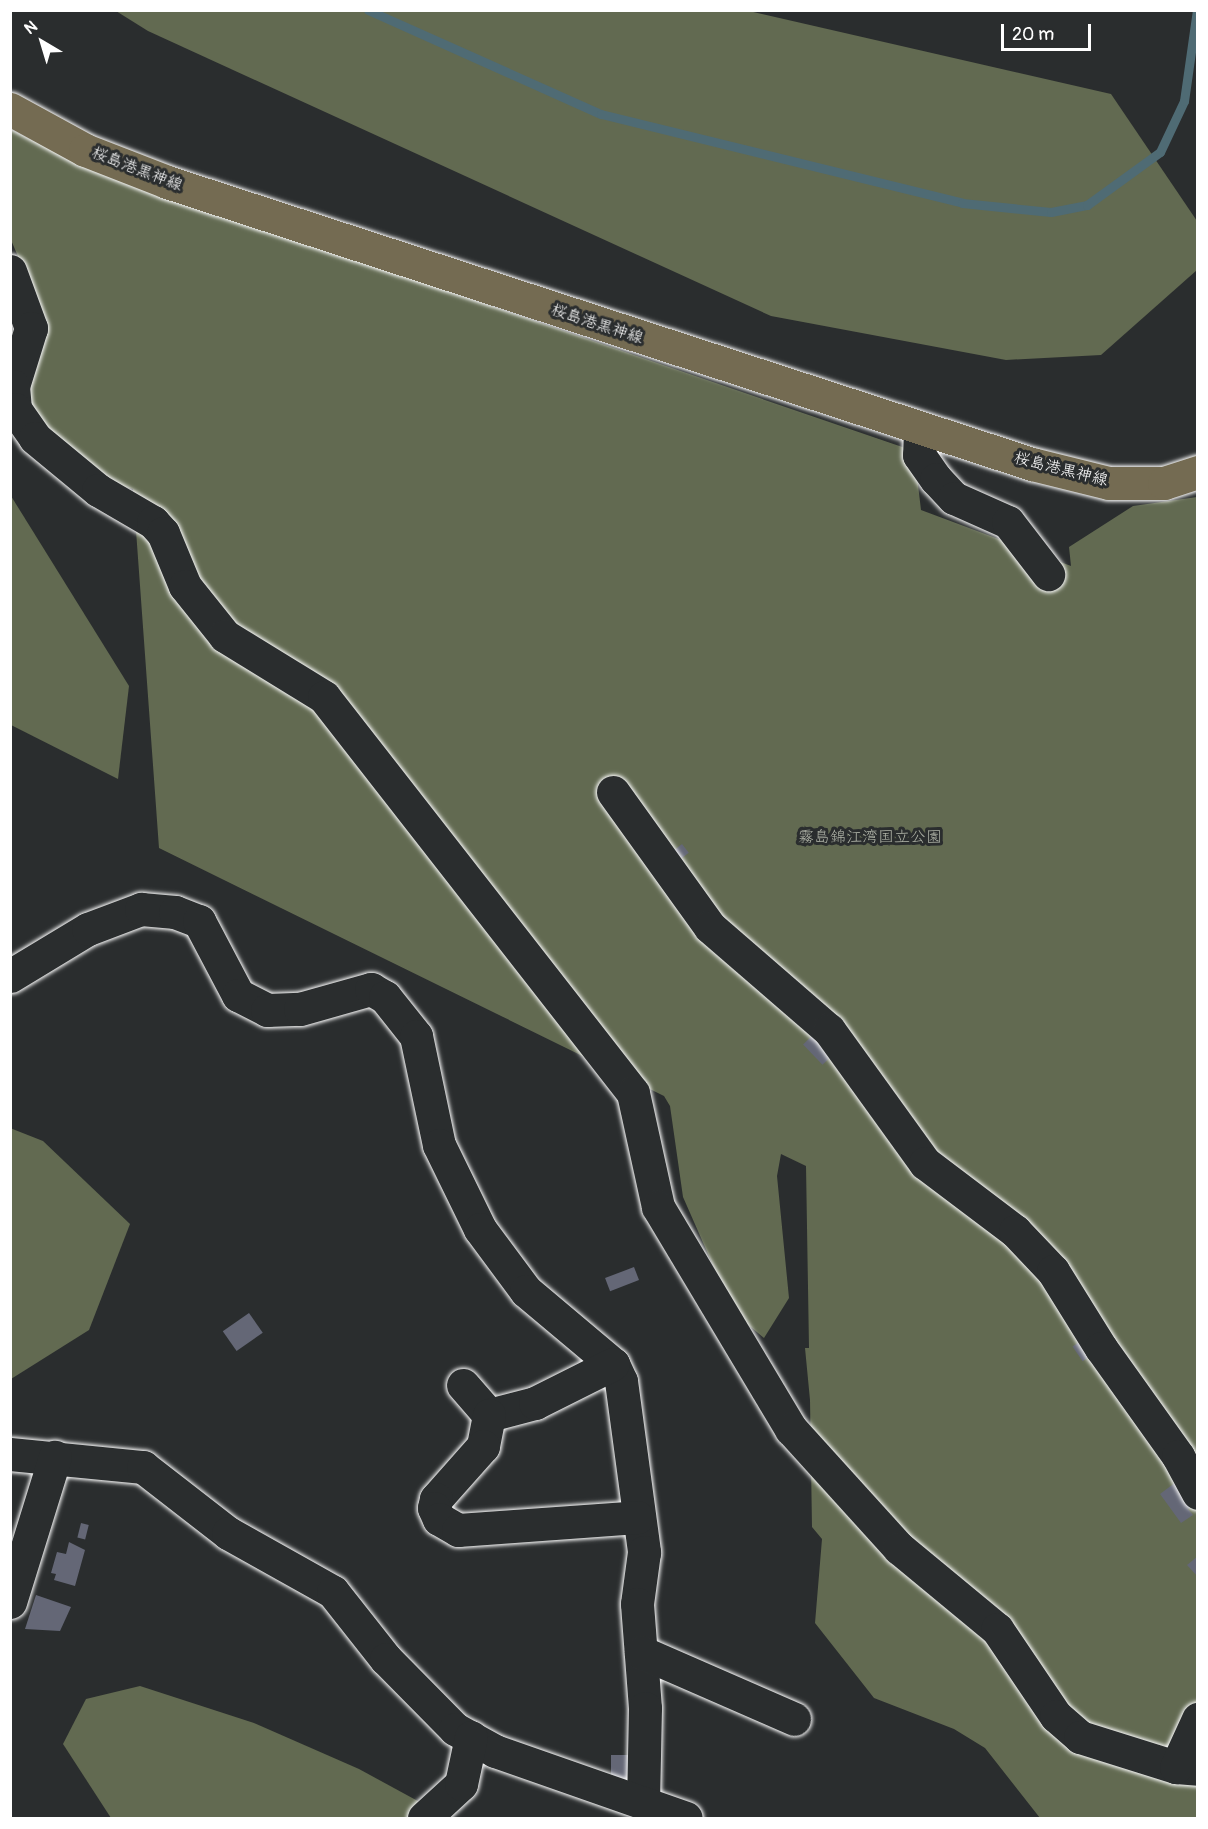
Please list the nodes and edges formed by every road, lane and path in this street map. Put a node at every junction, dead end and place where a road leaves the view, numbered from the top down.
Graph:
1 (10, 109) edge
2 (10, 271) edge
3 (920, 429) junction
4 (1197, 472) edge
5 (1048, 574) dead end
6 (613, 792) dead end
7 (10, 976) edge
8 (613, 1364) junction
9 (464, 1385) dead end
10 (489, 1415) junction
11 (10, 1454) edge
12 (55, 1457) junction
13 (1197, 1492) edge
14 (638, 1517) junction
15 (10, 1602) edge
16 (641, 1652) junction
17 (794, 1719) dead end
18 (1197, 1719) edge
19 (471, 1737) junction
20 (1187, 1768) edge
21 (643, 1802) junction
22 (424, 1818) edge
23 (686, 1818) edge

1 - 3 main road, 桜島港黒神線
2 - 20 street
3 - 4 main road, 桜島港黒神線
3 - 5 street
6 - 13 street
7 - 8 street
8 - 10 street
8 - 14 street
9 - 10 street
10 - 14 street
11 - 12 street
12 - 15 street
12 - 19 street
14 - 16 street
16 - 17 street
16 - 21 street
18 - 20 street
19 - 21 street
19 - 22 street
21 - 23 street

